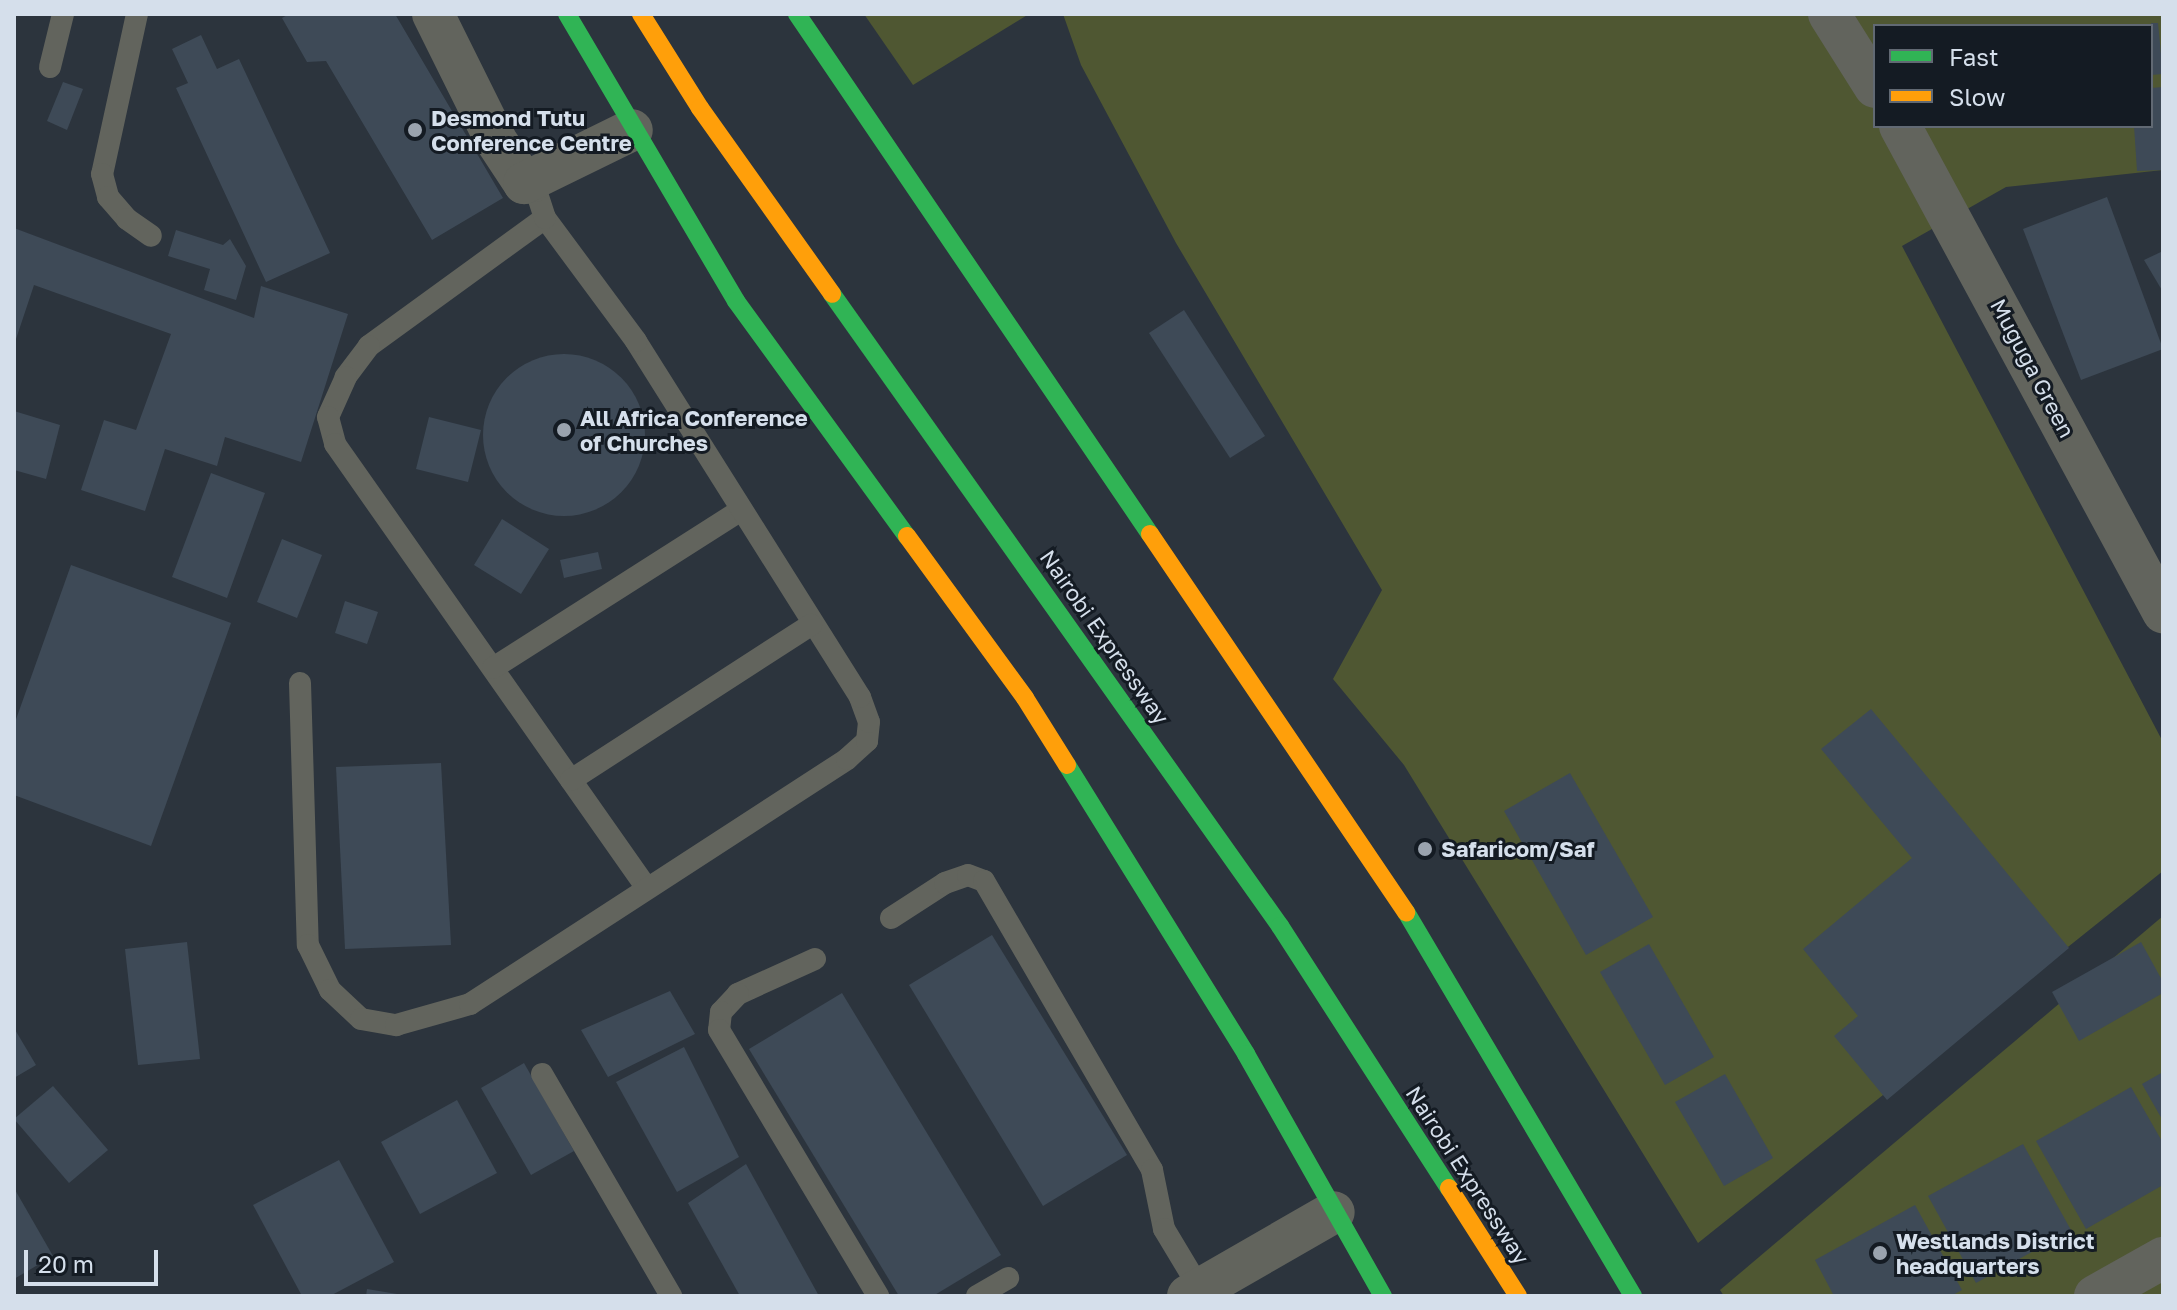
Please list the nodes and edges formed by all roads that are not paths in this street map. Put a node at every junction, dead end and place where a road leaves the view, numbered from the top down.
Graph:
1 (63, 14) edge
2 (137, 14) edge
3 (433, 14) edge
4 (567, 14) edge
5 (641, 14) edge
6 (797, 14) edge
7 (1829, 14) edge
8 (50, 67) dead end
9 (1873, 84) edge
10 (1901, 128) edge
11 (632, 130) junction
12 (535, 200) junction
13 (151, 236) dead end
14 (739, 511) junction
15 (2163, 612) edge
16 (811, 625) junction
17 (493, 668) junction
18 (300, 683) dead end
19 (571, 780) junction
20 (646, 887) junction
21 (891, 918) dead end
22 (815, 959) dead end
23 (542, 1074) dead end
24 (1334, 1212) junction
25 (2163, 1258) edge
26 (1008, 1278) dead end
27 (1194, 1293) edge
28 (671, 1296) edge
29 (878, 1296) edge
30 (977, 1296) edge
31 (1383, 1296) edge
32 (1518, 1296) edge
33 (1633, 1296) edge
34 (2095, 1296) edge

1 - 8 lane
2 - 13 lane
3 - 12 street
4 - 11 highway
5 - 32 highway, Nairobi Expressway
6 - 33 highway
7 - 9 street
10 - 15 street, Muguga Green
11 - 12 street
11 - 24 highway
12 - 14 lane
12 - 17 lane
14 - 16 lane
14 - 17 lane
16 - 19 lane
16 - 20 lane
17 - 19 lane
18 - 20 lane
19 - 20 lane
21 - 27 lane
22 - 29 lane
23 - 28 lane
24 - 27 street
24 - 31 highway
25 - 34 street
26 - 30 lane

